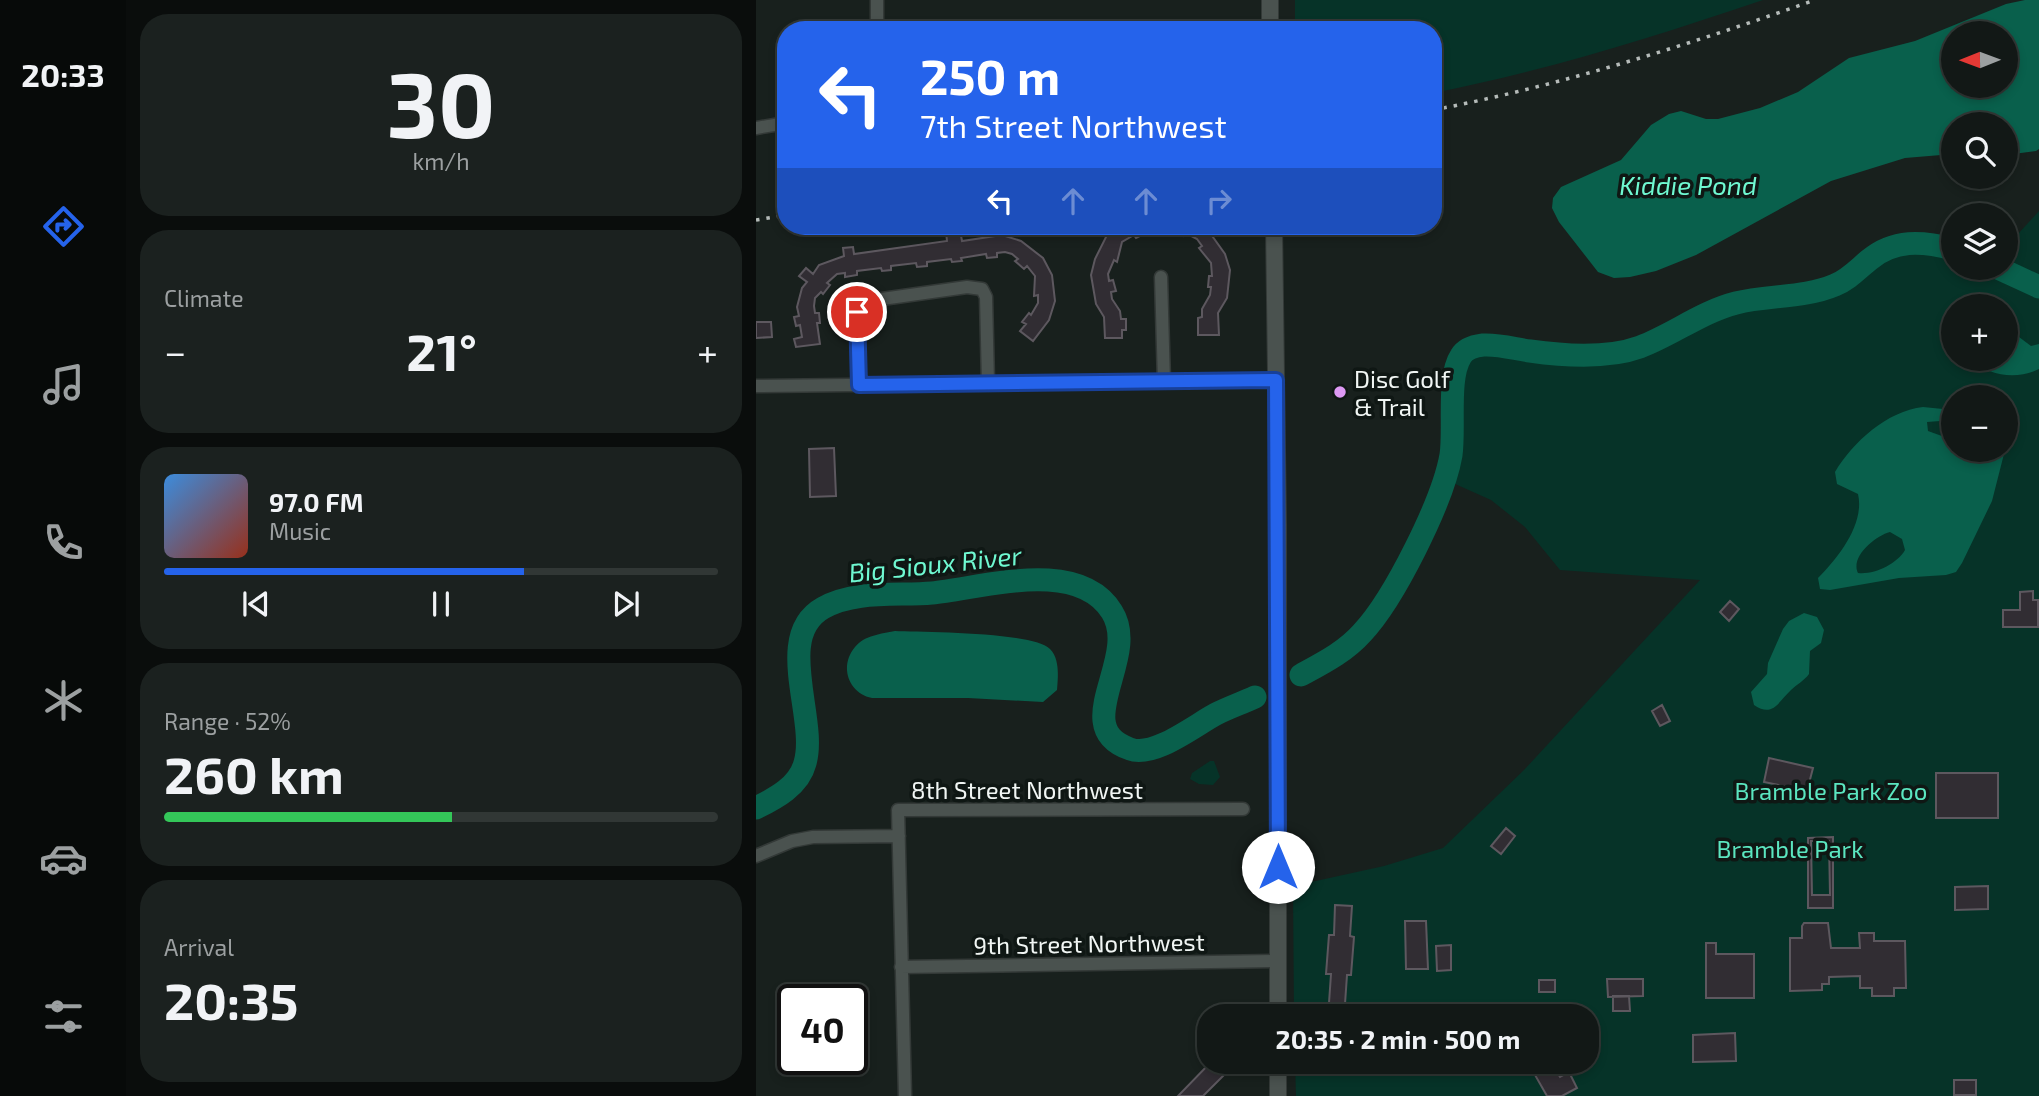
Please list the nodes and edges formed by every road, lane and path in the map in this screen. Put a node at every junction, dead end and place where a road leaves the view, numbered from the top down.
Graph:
1 (877, 0) edge
2 (1270, 0) edge
3 (877, 21) edge
4 (1270, 21) edge
5 (777, 124) edge
6 (756, 128) edge
7 (1273, 235) edge
8 (1161, 277) dead end
9 (1276, 380) junction
10 (1164, 382) junction
11 (988, 383) junction
12 (859, 385) junction
13 (756, 386) edge
14 (1244, 809) dead end
15 (899, 836) junction
16 (756, 856) edge
17 (1278, 961) junction
18 (901, 967) junction
19 (1278, 1004) edge
20 (1278, 1074) edge
21 (905, 1096) edge
22 (1278, 1096) edge

1 - 3 street
2 - 4 street
5 - 6 street
7 - 9 street
8 - 10 street
9 - 10 street
9 - 17 street
10 - 11 street
11 - 12 street
11 - 12 street
12 - 13 street
14 - 15 street, 8th Street Northwest
15 - 16 street, 8th Street Northwest
15 - 18 street
17 - 18 street, 9th Street Northwest
17 - 19 street
18 - 21 street
20 - 22 street

